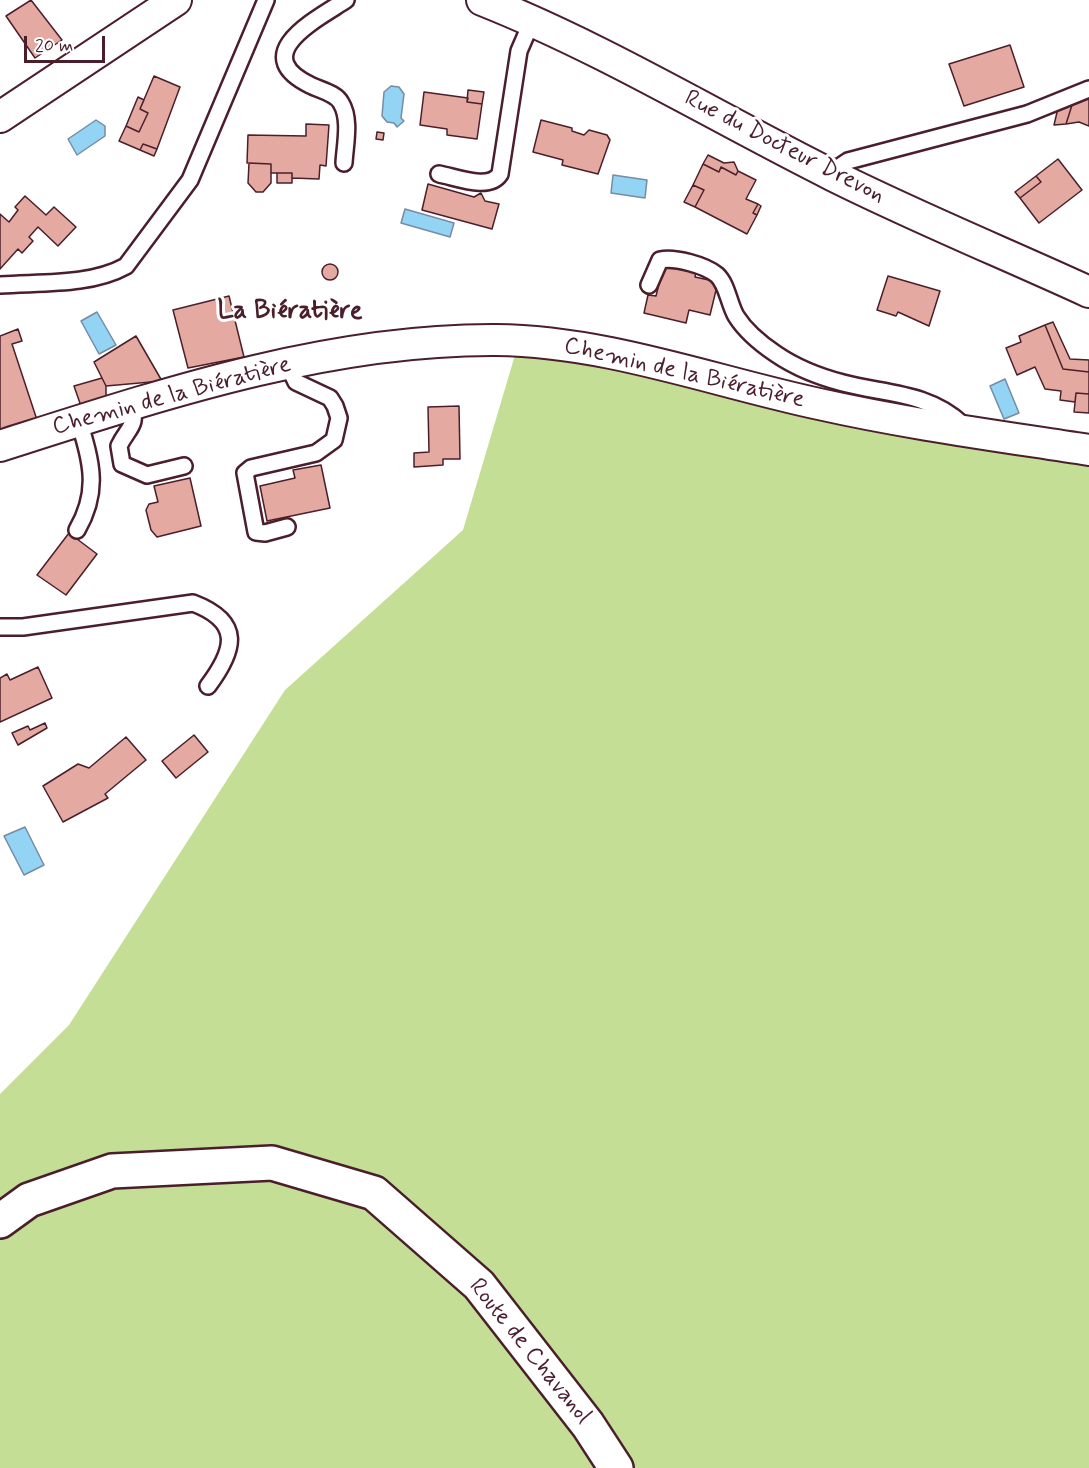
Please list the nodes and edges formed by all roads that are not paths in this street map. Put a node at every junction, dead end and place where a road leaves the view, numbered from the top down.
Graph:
1 (176, 0) edge
2 (266, 0) edge
3 (346, 0) edge
4 (482, 0) edge
5 (532, 21) junction
6 (1089, 90) edge
7 (0, 117) edge
8 (344, 163) dead end
9 (439, 174) dead end
10 (833, 176) junction
11 (0, 285) edge
12 (649, 285) dead end
13 (1089, 292) edge
14 (288, 365) junction
15 (131, 405) junction
16 (79, 421) junction
17 (961, 430) junction
18 (0, 446) edge
19 (1089, 450) edge
20 (184, 466) dead end
21 (287, 527) dead end
22 (77, 530) dead end
23 (0, 627) edge
24 (208, 686) dead end
25 (0, 1221) edge
26 (616, 1468) edge

1 - 7 street
2 - 11 lane
3 - 8 lane
4 - 5 street, Rue du Docteur Drevon
5 - 9 lane
5 - 10 street, Rue du Docteur Drevon
6 - 10 lane
10 - 13 street, Rue du Docteur Drevon
12 - 17 lane
14 - 15 street, Chemin de la Biératière
14 - 17 street, Chemin de la Biératière
14 - 21 lane
15 - 16 street, Chemin de la Biératière
15 - 20 lane
16 - 18 street, Chemin de la Biératière
16 - 22 lane
17 - 19 street, Chemin de la Biératière
23 - 24 lane
25 - 26 street, Route de Chavanol

